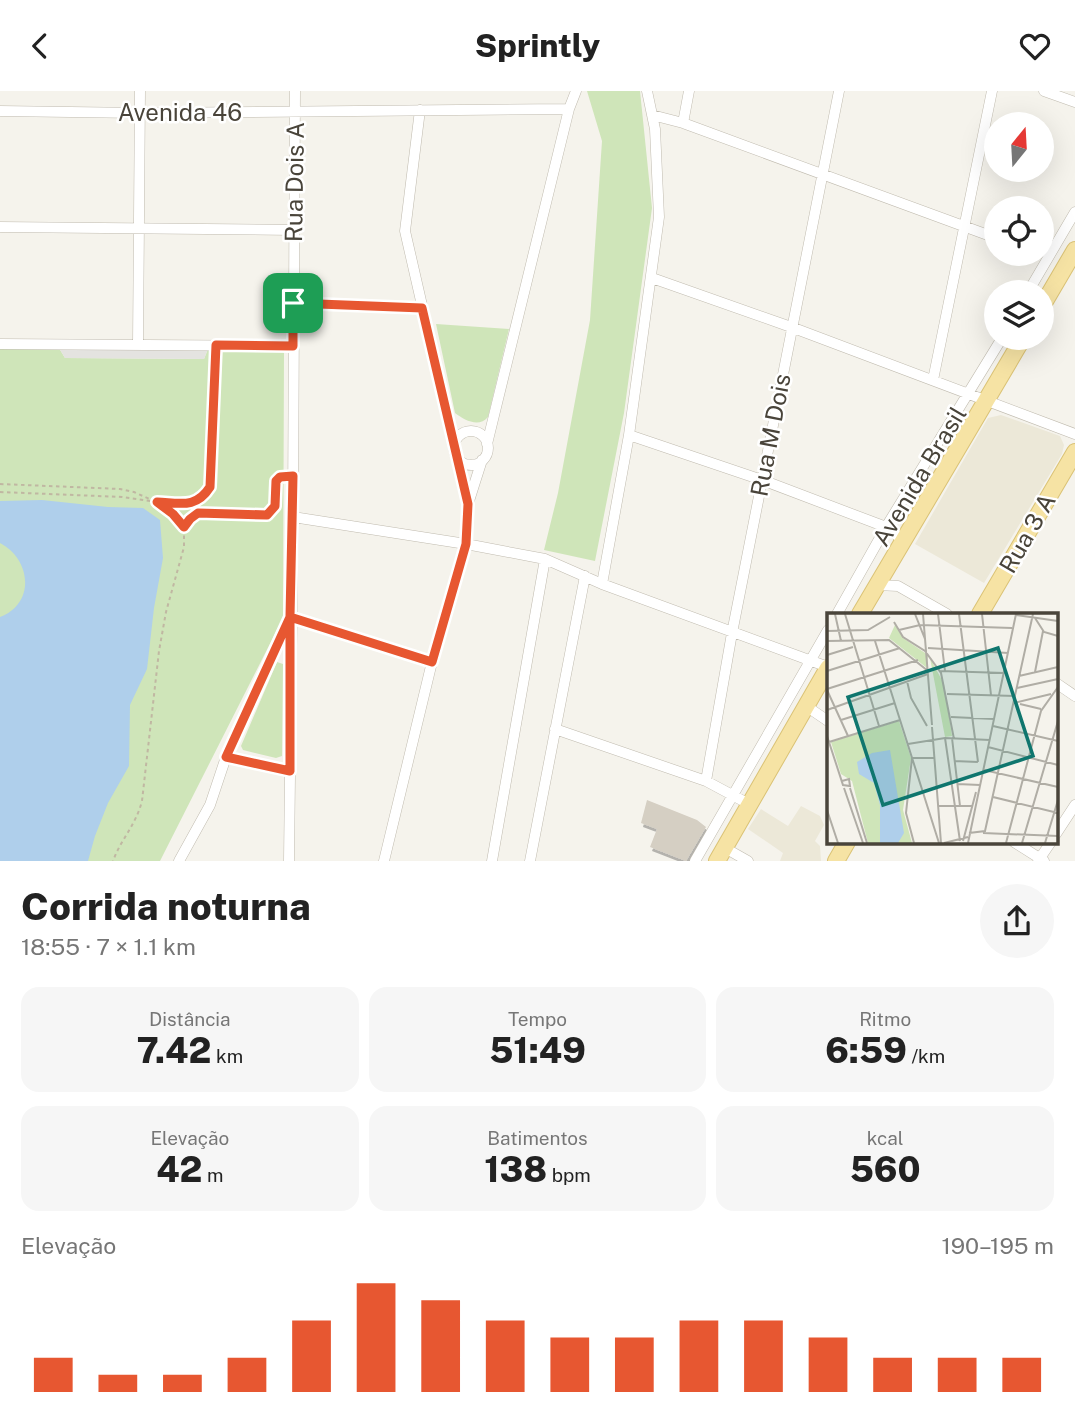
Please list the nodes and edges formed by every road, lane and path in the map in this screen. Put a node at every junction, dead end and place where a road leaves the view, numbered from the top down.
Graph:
1 (140, 91) edge
2 (295, 91) edge
3 (576, 91) edge
4 (648, 91) edge
5 (689, 91) edge
6 (839, 91) edge
7 (992, 91) edge
8 (1044, 91) edge
9 (1075, 102) edge
10 (569, 109) junction
11 (420, 110) junction
12 (0, 111) edge
13 (295, 111) junction
14 (140, 113) junction
15 (652, 115) junction
16 (683, 123) junction
17 (822, 175) junction
18 (1075, 212) edge
19 (0, 227) edge
20 (139, 227) junction
21 (964, 227) junction
22 (294, 230) junction
23 (984, 234) edge
24 (1054, 242) edge
25 (1071, 256) edge
26 (652, 278) junction
27 (1054, 285) edge
28 (293, 303) junction
29 (422, 308) junction
30 (791, 327) junction
31 (0, 344) edge
32 (138, 345) junction
33 (216, 345) junction
34 (293, 346) junction
35 (995, 350) edge
36 (1016, 350) edge
37 (933, 380) junction
38 (969, 393) junction
39 (987, 400) junction
40 (449, 422) junction
41 (460, 435) junction
42 (629, 435) junction
43 (1075, 435) edge
44 (454, 445) junction
45 (487, 445) junction
46 (1075, 452) edge
47 (459, 460) junction
48 (482, 460) junction
49 (293, 476) junction
50 (1068, 477) edge
51 (762, 480) junction
52 (0, 484) edge
53 (0, 492) edge
54 (157, 502) junction
55 (468, 504) junction
56 (186, 505) junction
57 (198, 513) junction
58 (293, 517) junction
59 (184, 527) junction
60 (886, 527) junction
61 (903, 540) junction
62 (466, 544) junction
63 (545, 559) junction
64 (585, 576) junction
65 (602, 584) junction
66 (877, 585) junction
67 (838, 613) edge
68 (861, 613) edge
69 (945, 613) edge
70 (981, 613) edge
71 (290, 617) junction
72 (827, 632) edge
73 (732, 633) junction
74 (811, 661) junction
75 (432, 662) junction
76 (827, 667) edge
77 (827, 669) edge
78 (1058, 684) edge
79 (1075, 696) edge
80 (806, 706) junction
81 (827, 720) edge
82 (555, 729) junction
83 (226, 757) junction
84 (290, 771) junction
85 (705, 781) junction
86 (734, 794) junction
87 (749, 804) junction
88 (1075, 805) edge
89 (1058, 831) edge
90 (846, 843) edge
91 (1016, 843) edge
92 (1050, 843) edge
93 (721, 854) edge
94 (1041, 860) edge
95 (113, 861) edge
96 (179, 861) edge
97 (289, 861) edge
98 (384, 861) edge
99 (492, 861) edge
100 (530, 861) edge
101 (695, 861) edge
102 (748, 861) edge
103 (835, 861) edge

1 - 14 street
2 - 13 street, Rua Dois A
3 - 10 street
4 - 15 street
5 - 16 street
6 - 17 street, Rua M Dois
7 - 21 street
8 - 9 street
10 - 11 street, Avenida 46
10 - 45 street
11 - 13 street, Avenida 46
11 - 29 street
12 - 14 street, Avenida 46
13 - 14 street, Avenida 46
13 - 22 street, Rua Dois A
14 - 20 street
15 - 16 street
15 - 26 street
16 - 17 street
17 - 21 street
17 - 30 street, Rua M Dois
18 - 24 street
19 - 20 street
20 - 22 street
20 - 32 street
21 - 23 street
21 - 37 street
22 - 28 street, Rua Dois A
25 - 27 main road
26 - 30 street
26 - 42 street
28 - 29 street
28 - 34 street, Rua Dois A
29 - 40 street
30 - 37 street
30 - 51 street, Rua M Dois
31 - 32 street
32 - 33 street
33 - 34 street
33 - 56 path
34 - 49 street, Rua Dois A
35 - 38 street, Avenida Brasil
36 - 39 main road, Avenida Brasil
37 - 38 street
38 - 39 street
38 - 60 street, Avenida Brasil
39 - 43 street
39 - 61 main road, Avenida Brasil
40 - 41 street
40 - 44 street
41 - 44 street
41 - 45 street
42 - 51 street
42 - 65 street
44 - 47 street
45 - 48 street
46 - 50 main road, Rua 3 A
47 - 48 street
47 - 55 street
48 - 55 street
49 - 57 path
49 - 58 street, Rua Dois A
50 - 70 main road, Rua 3 A
51 - 60 street
51 - 73 street, Rua M Dois
52 - 54 path
53 - 54 path
54 - 56 path
54 - 59 path
55 - 62 street
56 - 57 path
57 - 59 path
58 - 62 street
58 - 71 street, Rua Dois A
59 - 95 path
60 - 61 street
60 - 67 street, Avenida Brasil
61 - 66 main road, Avenida Brasil
62 - 63 street
62 - 75 street
63 - 64 street
63 - 99 street
64 - 65 street
64 - 82 street
65 - 73 street
66 - 68 main road, Avenida Brasil
66 - 69 street
71 - 75 street
71 - 83 street
71 - 84 street, Rua Dois A
72 - 74 street
73 - 74 street
73 - 85 street, Rua M Dois
74 - 76 street
74 - 86 street
75 - 98 street
77 - 80 main road
78 - 79 street
80 - 81 street
80 - 87 main road
82 - 85 street
82 - 100 street
83 - 84 street
83 - 96 street
84 - 97 street, Rua Dois A
85 - 86 street
86 - 87 street
86 - 101 street
87 - 93 main road
88 - 89 street
90 - 103 main road
91 - 94 street
92 - 94 street
93 - 102 street

